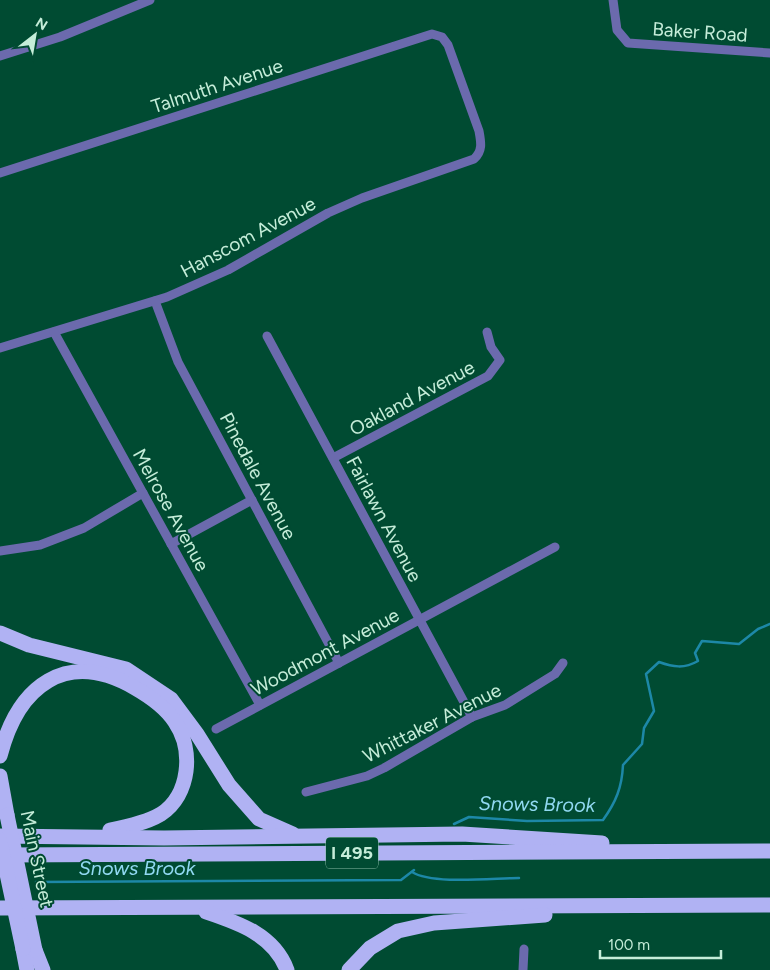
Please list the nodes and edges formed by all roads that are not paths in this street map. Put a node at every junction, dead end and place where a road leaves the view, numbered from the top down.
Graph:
1 (150, 0) edge
2 (613, 0) edge
3 (770, 53) edge
4 (0, 56) edge
5 (479, 155) joint
6 (0, 173) edge
7 (155, 302) junction
8 (54, 332) junction
9 (487, 332) dead end
10 (267, 336) dead end
11 (0, 348) edge
12 (333, 458) junction
13 (143, 493) junction
14 (252, 500) junction
15 (171, 544) junction
16 (556, 547) dead end
17 (0, 551) edge
18 (420, 620) junction
19 (0, 633) edge
20 (563, 662) dead end
21 (339, 663) junction
22 (260, 705) junction
23 (472, 717) junction
24 (216, 729) dead end
25 (0, 756) edge
26 (0, 776) edge
27 (306, 792) dead end
28 (0, 836) edge
29 (71, 836) junction
30 (299, 837) junction
31 (0, 841) edge
32 (770, 851) edge
33 (704, 852) junction
34 (0, 854) edge
35 (770, 905) edge
36 (654, 906) junction
37 (0, 908) edge
38 (195, 908) junction
39 (29, 949) junction
40 (524, 950) dead end
41 (27, 970) edge
42 (43, 970) edge
43 (287, 970) edge
44 (349, 970) edge
45 (523, 970) edge

1 - 4 street
2 - 3 street, Baker Road
5 - 6 street, Talmuth Avenue
5 - 7 street, Hanscom Avenue
7 - 8 street, Hanscom Avenue
7 - 14 street, Pinedale Avenue
8 - 11 street, Hanscom Avenue
8 - 13 street, Melrose Avenue
9 - 12 street, Oakland Avenue
10 - 12 street, Fairlawn Avenue
12 - 18 street, Fairlawn Avenue
13 - 15 street, Melrose Avenue
13 - 17 street
14 - 15 street
14 - 21 street, Pinedale Avenue
15 - 22 street, Melrose Avenue
16 - 18 street, Woodmont Avenue
18 - 21 street, Woodmont Avenue
18 - 23 street, Fairlawn Avenue
19 - 30 highway
20 - 23 street, Whittaker Avenue
21 - 22 street, Woodmont Avenue
22 - 24 street, Woodmont Avenue
23 - 27 street, Whittaker Avenue
25 - 29 highway
26 - 39 highway, Main Street, bridge
28 - 29 highway
29 - 30 highway
30 - 33 highway
31 - 39 highway, Main Street, bridge
32 - 33 highway, I 495
33 - 34 highway, I 495
35 - 36 highway
36 - 38 highway
36 - 44 highway
37 - 38 highway
38 - 43 highway
39 - 41 highway, Main Street
39 - 42 highway
40 - 45 street

